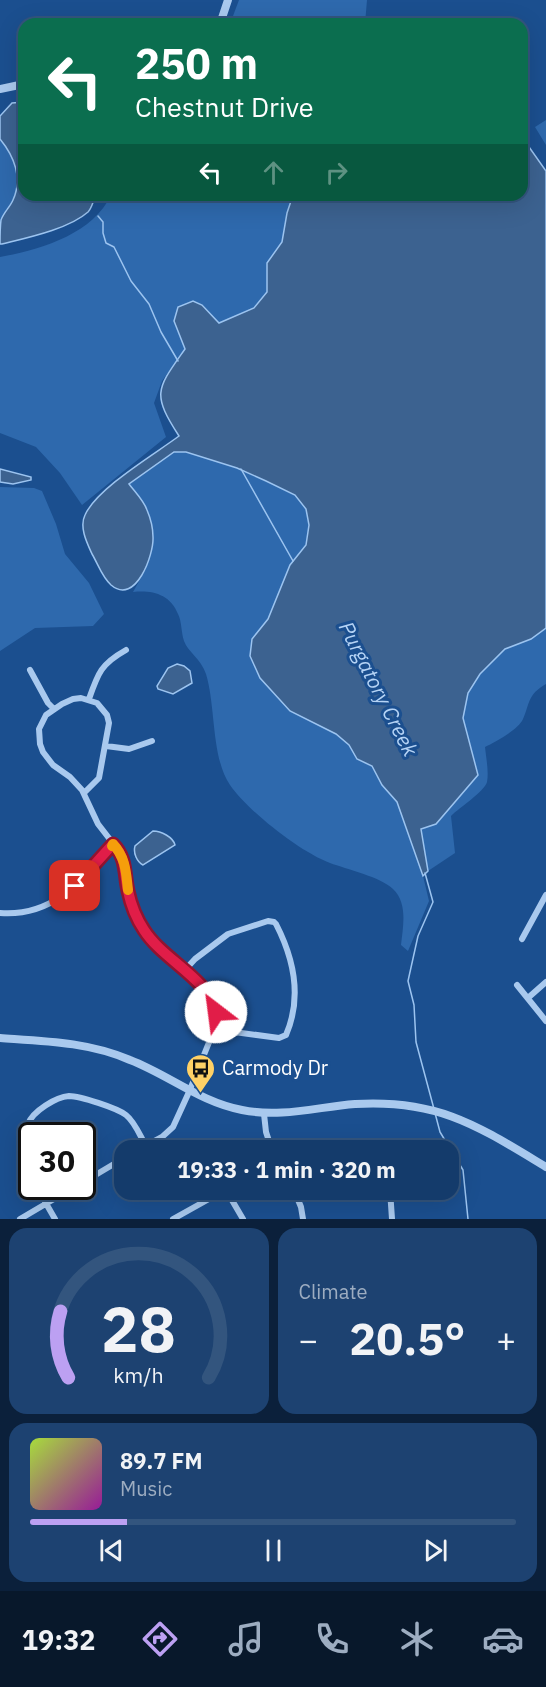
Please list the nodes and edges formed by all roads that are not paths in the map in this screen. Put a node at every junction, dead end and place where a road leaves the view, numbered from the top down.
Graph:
1 (228, 0) edge
2 (222, 18) edge
3 (126, 650) dead end
4 (30, 670) dead end
5 (89, 699) junction
6 (53, 708) junction
7 (152, 741) dead end
8 (106, 746) junction
9 (84, 793) junction
10 (113, 844) junction
11 (546, 895) edge
12 (0, 914) edge
13 (522, 939) dead end
14 (184, 971) junction
15 (546, 982) edge
16 (517, 985) dead end
17 (529, 997) junction
18 (546, 1021) edge
19 (215, 1027) junction
20 (0, 1038) edge
21 (189, 1092) junction
22 (264, 1114) junction
23 (29, 1122) edge
24 (142, 1140) edge
25 (156, 1140) edge
26 (269, 1140) edge
27 (114, 1164) edge
28 (546, 1167) edge
29 (96, 1175) edge
30 (44, 1200) edge
31 (53, 1200) edge
32 (208, 1200) edge
33 (232, 1200) edge
34 (298, 1200) edge
35 (391, 1200) edge
36 (46, 1204) junction
37 (20, 1219) edge
38 (55, 1219) edge
39 (173, 1219) edge
40 (243, 1219) edge
41 (303, 1219) edge
42 (392, 1219) edge

1 - 2 street
3 - 5 street
4 - 6 street
5 - 6 street
5 - 8 street
6 - 9 street
7 - 8 street
8 - 9 street
9 - 10 street
10 - 12 street
10 - 14 street
11 - 13 street
14 - 19 street
14 - 19 street
15 - 17 street
16 - 17 street
17 - 18 street
19 - 21 street
20 - 21 street
21 - 22 street
21 - 25 street
22 - 26 street
22 - 28 street
23 - 24 street
27 - 29 street
30 - 36 street
31 - 36 street
32 - 39 street
33 - 40 street
34 - 41 street
35 - 42 street
36 - 37 street
36 - 38 street

